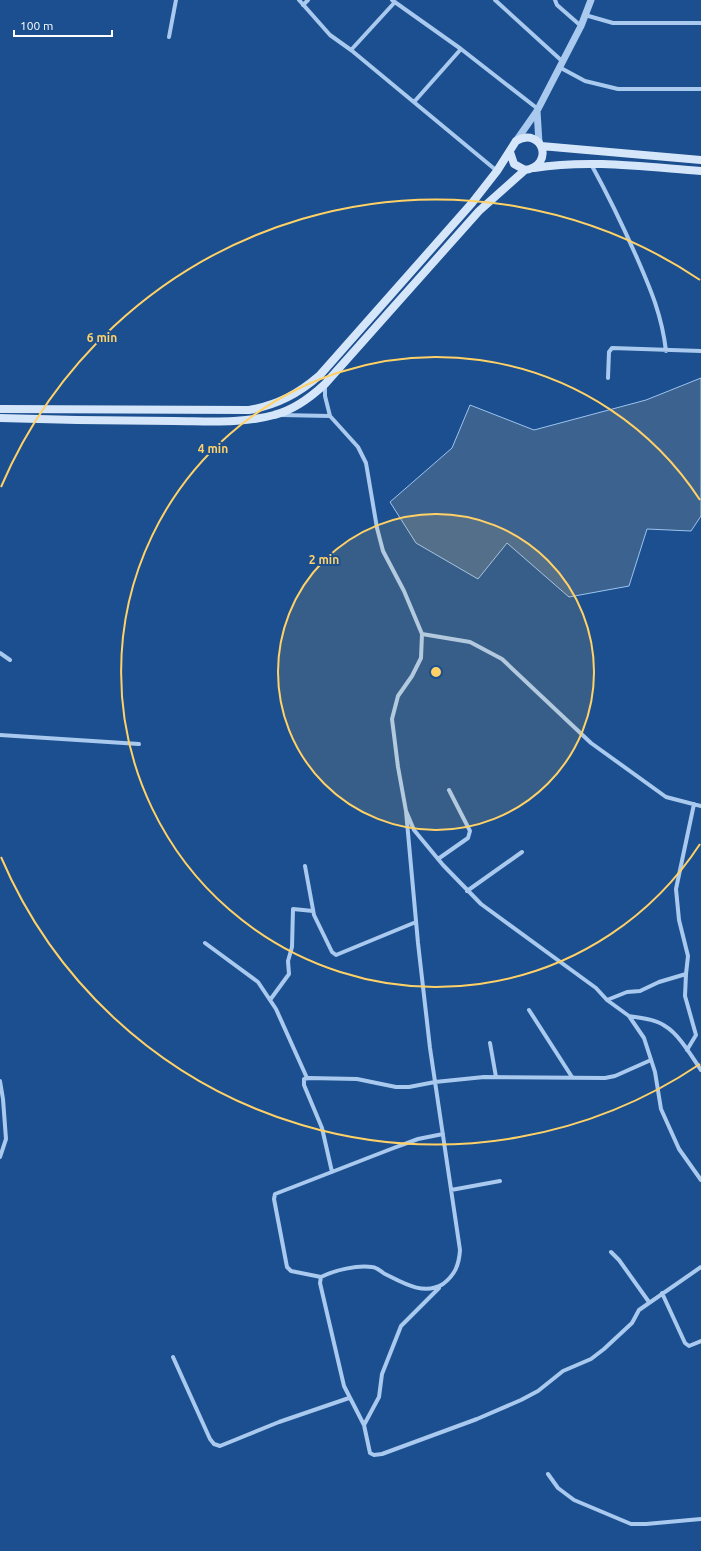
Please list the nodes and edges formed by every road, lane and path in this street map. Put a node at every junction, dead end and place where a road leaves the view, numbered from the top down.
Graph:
1 (176, 0) edge
2 (299, 0) edge
3 (308, 0) edge
4 (495, 0) edge
5 (555, 0) edge
6 (591, 0) edge
7 (394, 1) edge
8 (303, 5) junction
9 (585, 15) junction
10 (701, 23) edge
11 (581, 26) junction
12 (170, 37) dead end
13 (461, 49) junction
14 (352, 50) junction
15 (561, 64) junction
16 (701, 89) edge
17 (414, 102) junction
18 (538, 110) junction
19 (516, 141) junction
20 (540, 144) junction
21 (510, 152) junction
22 (701, 160) edge
23 (590, 164) junction
24 (528, 169) junction
25 (497, 171) junction
26 (701, 171) edge
27 (666, 351) junction
28 (701, 351) edge
29 (608, 378) dead end
30 (325, 384) junction
31 (0, 409) edge
32 (195, 411) junction
33 (274, 415) junction
34 (330, 416) junction
35 (0, 418) edge
36 (195, 421) junction
37 (422, 634) junction
38 (0, 654) edge
39 (10, 660) dead end
40 (0, 734) edge
41 (139, 744) dead end
42 (449, 790) dead end
43 (694, 804) junction
44 (701, 806) edge
45 (406, 811) junction
46 (522, 852) dead end
47 (438, 859) junction
48 (305, 866) dead end
49 (468, 891) junction
50 (313, 911) junction
51 (416, 922) junction
52 (204, 943) dead end
53 (686, 974) junction
54 (270, 1000) junction
55 (607, 1000) junction
56 (529, 1010) dead end
57 (629, 1016) junction
58 (490, 1044) dead end
59 (688, 1050) junction
60 (651, 1060) junction
61 (701, 1070) edge
62 (496, 1077) junction
63 (572, 1077) junction
64 (307, 1078) junction
65 (0, 1082) edge
66 (435, 1082) junction
67 (443, 1134) junction
68 (0, 1157) edge
69 (332, 1172) junction
70 (500, 1180) dead end
71 (701, 1180) edge
72 (451, 1190) junction
73 (611, 1252) dead end
74 (701, 1268) edge
75 (321, 1277) junction
76 (446, 1282) junction
77 (662, 1293) junction
78 (649, 1302) junction
79 (701, 1340) edge
80 (173, 1357) dead end
81 (349, 1398) junction
82 (364, 1425) junction
83 (548, 1474) dead end
84 (701, 1519) edge

1 - 12 street
2 - 8 street
3 - 8 street
4 - 15 street
5 - 11 street
6 - 9 street
7 - 13 street
7 - 14 street
8 - 14 street
9 - 10 street
9 - 11 street
11 - 15 street
13 - 17 street
13 - 18 street
14 - 17 street
15 - 16 street
15 - 18 street
17 - 25 street
18 - 19 street
18 - 20 street
19 - 20 main road
19 - 21 main road
20 - 22 main road
20 - 24 main road
21 - 24 main road
21 - 25 main road
23 - 24 main road
23 - 26 main road
23 - 27 street
24 - 30 main road
25 - 32 main road
27 - 28 street
27 - 29 street
30 - 33 main road
30 - 34 street
31 - 32 main road
32 - 36 main road
33 - 34 street
33 - 36 main road
34 - 37 street
35 - 36 main road
37 - 43 street
37 - 45 street
38 - 39 street
40 - 41 street
42 - 47 street
43 - 44 street
43 - 53 street
45 - 47 street
45 - 51 street
46 - 49 street
47 - 49 street
48 - 50 street
49 - 55 street
50 - 51 street
50 - 54 street
51 - 66 street
52 - 54 street
53 - 55 street
53 - 59 street
54 - 64 street
55 - 57 street
56 - 63 street
57 - 59 street
57 - 60 street
58 - 62 street
59 - 61 street
60 - 63 street
60 - 71 street
62 - 63 street
62 - 66 street
64 - 66 street
64 - 69 street
65 - 68 street
66 - 67 street
67 - 69 street
67 - 72 street
69 - 75 street
70 - 72 street
72 - 76 street
73 - 78 street
74 - 77 street
75 - 76 street
75 - 81 street
76 - 82 street
77 - 78 street
77 - 79 street
78 - 82 street
80 - 81 street
81 - 82 street
83 - 84 street

